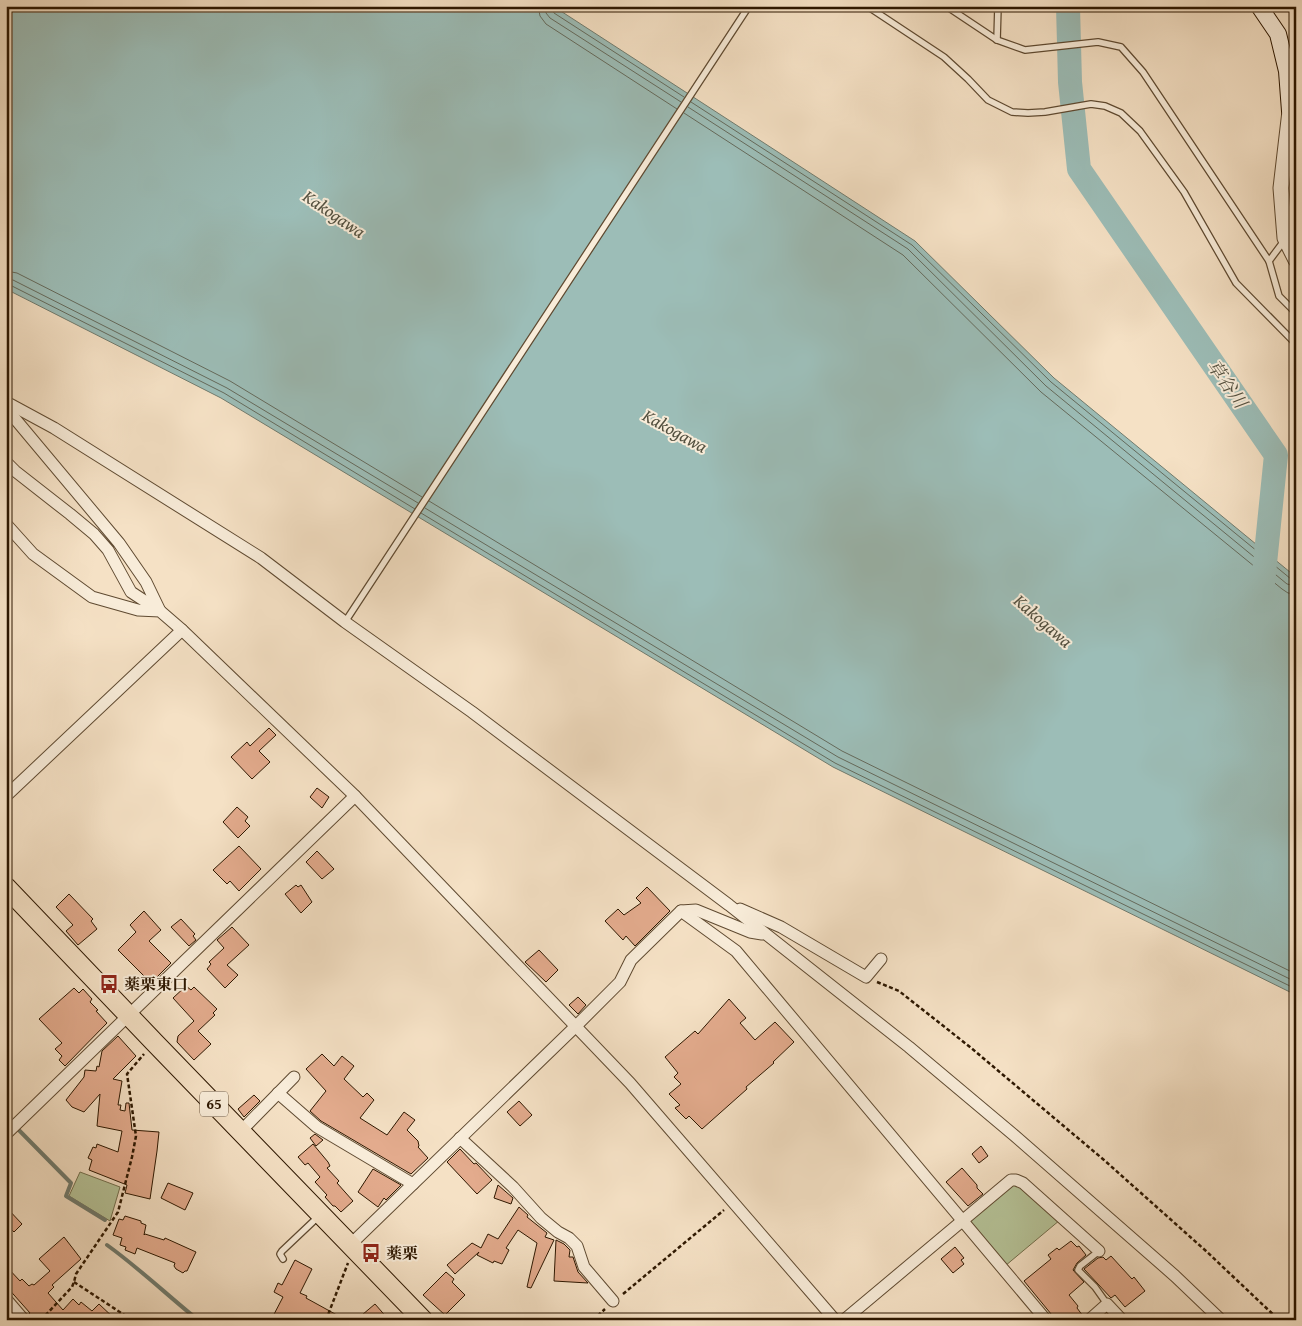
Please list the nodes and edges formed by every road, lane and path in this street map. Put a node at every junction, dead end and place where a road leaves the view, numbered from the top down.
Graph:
1 (749, 6) edge
2 (867, 6) edge
3 (946, 6) edge
4 (998, 6) edge
5 (1259, 6) edge
6 (997, 40) junction
7 (1293, 112) edge
8 (1285, 238) junction
9 (1296, 260) edge
10 (1269, 261) junction
11 (1296, 313) edge
12 (1296, 344) edge
13 (6, 402) edge
14 (6, 408) edge
15 (6, 462) edge
16 (6, 524) edge
17 (160, 611) junction
18 (345, 622) junction
19 (182, 630) junction
20 (6, 796) edge
21 (354, 796) junction
22 (6, 887) edge
23 (729, 904) junction
24 (681, 911) junction
25 (766, 935) junction
26 (881, 959) dead end
27 (866, 977) junction
28 (129, 1016) junction
29 (575, 1028) junction
30 (155, 1043) junction
31 (294, 1077) dead end
32 (278, 1093) junction
33 (240, 1132) junction
34 (6, 1134) edge
35 (460, 1138) junction
36 (413, 1184) junction
37 (733, 1202) junction
38 (320, 1214) junction
39 (962, 1220) junction
40 (353, 1249) junction
41 (1099, 1251) joint
42 (283, 1259) dead end
43 (74, 1282) junction
44 (6, 1300) edge
45 (613, 1302) junction
46 (1108, 1304) junction
47 (24, 1320) edge
48 (41, 1320) edge
49 (132, 1320) edge
50 (326, 1320) edge
51 (423, 1320) edge
52 (593, 1320) edge
53 (835, 1320) edge
54 (844, 1320) edge
55 (1046, 1320) edge
56 (1089, 1320) edge
57 (1122, 1320) edge
58 (1221, 1320) edge
59 (1279, 1320) edge

1 - 18 lane
2 - 12 lane
3 - 6 lane
4 - 6 lane
5 - 7 main road
6 - 10 lane
7 - 8 street
8 - 9 street
8 - 10 lane
10 - 11 lane
13 - 18 street
14 - 17 street
15 - 17 street
16 - 17 street
17 - 19 street
18 - 23 street
19 - 20 street
19 - 21 street
21 - 28 street
21 - 29 street
22 - 28 main road, 65
23 - 25 street
23 - 27 street
24 - 25 street
24 - 29 street
24 - 39 street
25 - 58 street
26 - 27 street
27 - 59 path
28 - 30 main road, 65
28 - 34 street
29 - 35 street
29 - 37 street
30 - 33 main road, 65
30 - 43 path
31 - 32 street
32 - 33 street
32 - 36 street
33 - 38 main road, 65
35 - 36 street
35 - 45 street
36 - 40 street
37 - 45 path
37 - 53 street
38 - 40 main road, 65
38 - 42 lane
39 - 41 street
39 - 54 street
39 - 55 street
40 - 50 path
40 - 51 main road, 65
41 - 46 lane
43 - 48 path
43 - 49 path
44 - 47 street
45 - 52 path
46 - 56 street
46 - 57 street

